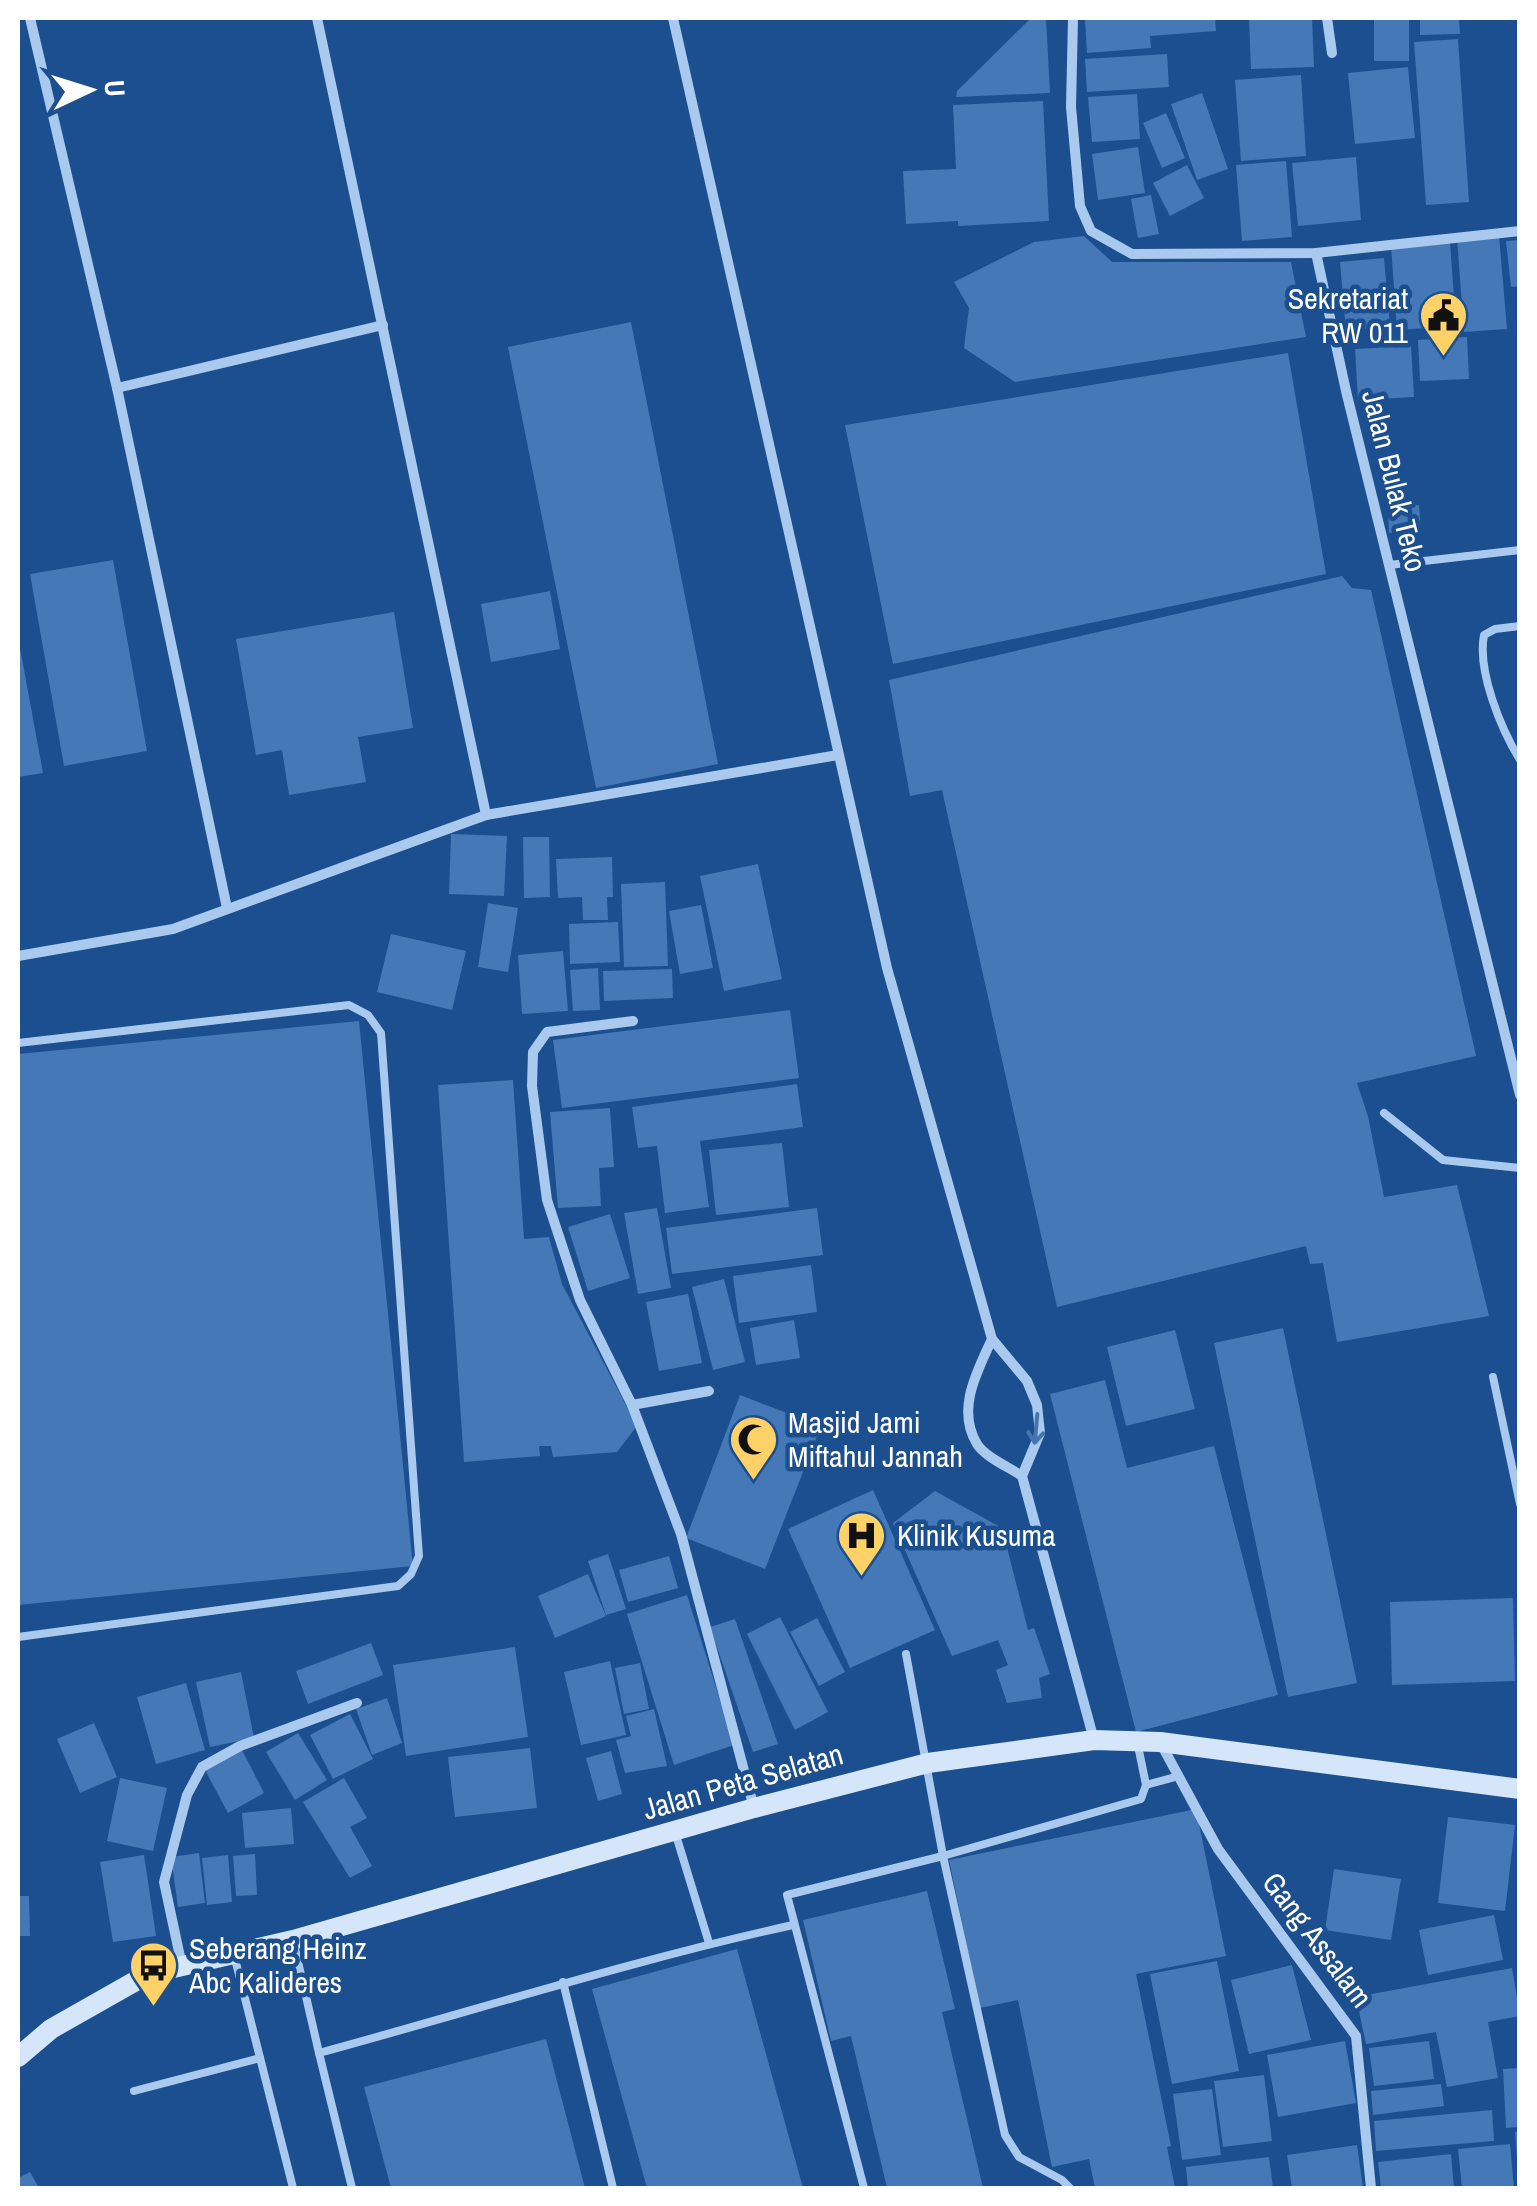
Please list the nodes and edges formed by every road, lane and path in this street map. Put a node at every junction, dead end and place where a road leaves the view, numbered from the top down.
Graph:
1 (30, 18) edge
2 (317, 18) edge
3 (673, 18) edge
4 (1072, 18) edge
5 (1327, 18) edge
6 (1332, 54) dead end
7 (1520, 230) edge
8 (1316, 254) junction
9 (383, 324) junction
10 (117, 388) junction
11 (1520, 550) edge
12 (1389, 565) junction
13 (1520, 626) edge
14 (838, 755) junction
15 (1520, 760) edge
16 (486, 815) junction
17 (227, 908) junction
18 (18, 956) edge
19 (633, 1021) dead end
20 (18, 1043) edge
21 (1520, 1095) edge
22 (1384, 1113) dead end
23 (1520, 1168) edge
24 (992, 1339) junction
25 (1493, 1377) dead end
26 (709, 1390) dead end
27 (632, 1405) junction
28 (1022, 1476) junction
29 (1520, 1504) edge
30 (18, 1637) edge
31 (906, 1654) dead end
32 (357, 1703) dead end
33 (1094, 1740) junction
34 (1136, 1741) junction
35 (1160, 1742) junction
36 (928, 1763) junction
37 (1179, 1776) junction
38 (1146, 1786) junction
39 (1520, 1789) edge
40 (754, 1808) junction
41 (675, 1832) junction
42 (942, 1856) junction
43 (793, 1925) junction
44 (293, 1940) junction
45 (709, 1943) junction
46 (234, 1954) junction
47 (182, 1966) junction
48 (563, 1982) junction
49 (319, 2053) junction
50 (18, 2057) edge
51 (260, 2058) junction
52 (134, 2091) dead end
53 (293, 2188) edge
54 (352, 2188) edge
55 (613, 2188) edge
56 (864, 2188) edge
57 (1070, 2188) edge
58 (1371, 2188) edge

1 - 10 street
2 - 9 street
3 - 14 street
4 - 8 street
5 - 6 street
7 - 8 street
8 - 12 street, Jalan Bulak Teko
9 - 10 street
9 - 16 street
10 - 17 street
11 - 12 lane
12 - 21 street, Jalan Bulak Teko
13 - 15 lane
14 - 16 street
14 - 24 street
16 - 17 street
17 - 18 street
19 - 27 street
20 - 30 lane
22 - 23 lane
24 -> 28 street
24 - 28 street
25 - 29 lane
26 - 27 street
27 - 40 street
28 - 33 street
31 - 36 lane
32 - 47 street
33 - 34 main road, Jalan Peta Selatan
33 - 36 main road, Jalan Peta Selatan
34 - 35 main road, Jalan Peta Selatan
34 - 38 lane
35 - 37 street, Gang Assalam
35 - 39 main road, Jalan Peta Selatan
36 - 40 main road, Jalan Peta Selatan
36 - 42 lane
37 - 38 lane
37 - 58 street, Gang Assalam
38 - 42 lane
40 - 41 main road, Jalan Peta Selatan
41 - 44 main road, Jalan Peta Selatan
41 - 45 lane
42 - 43 lane
42 - 57 lane
43 - 45 lane
43 - 56 lane
44 - 46 main road, Jalan Peta Selatan
44 - 49 lane
45 - 48 lane
46 - 47 main road, Jalan Peta Selatan
46 - 51 lane
47 - 50 main road, Jalan Peta Selatan
48 - 49 lane
48 - 55 lane
49 - 54 lane
51 - 52 lane
51 - 53 lane

